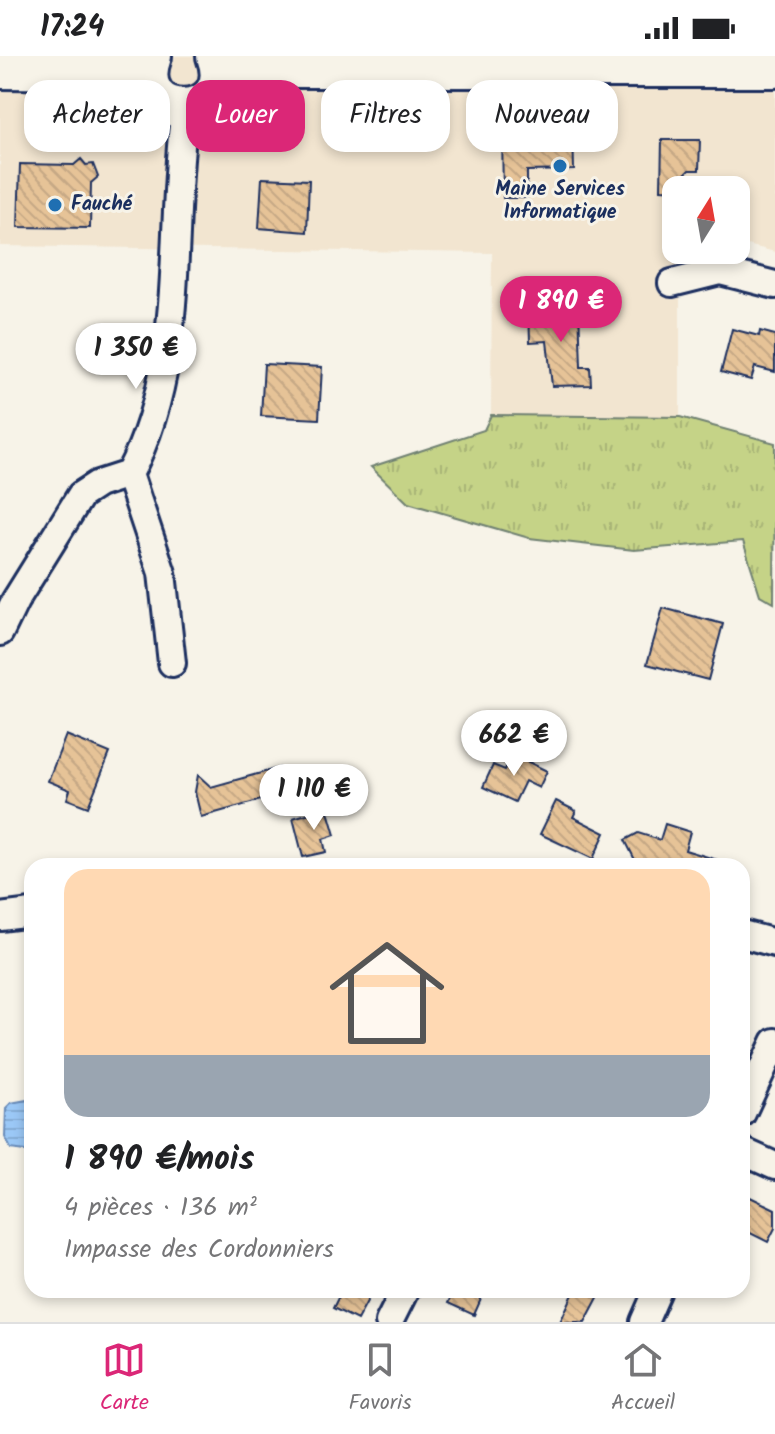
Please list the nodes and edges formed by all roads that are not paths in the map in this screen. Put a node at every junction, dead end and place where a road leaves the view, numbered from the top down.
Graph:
1 (217, 60) edge
2 (150, 61) edge
3 (775, 68) edge
4 (0, 69) edge
5 (185, 109) junction
6 (672, 283) dead end
7 (775, 285) edge
8 (129, 474) junction
9 (0, 632) edge
10 (172, 663) dead end
11 (24, 914) edge
12 (0, 917) edge
13 (750, 936) edge
14 (775, 943) edge
15 (775, 1042) edge
16 (750, 1096) edge
17 (750, 1155) edge
18 (775, 1166) edge
19 (401, 1298) edge
20 (654, 1298) edge
21 (389, 1322) edge
22 (644, 1322) edge

1 - 3 street
1 - 5 street
2 - 4 street
2 - 5 street
5 - 8 street
6 - 7 street
8 - 9 street
8 - 10 street
11 - 12 street
13 - 14 street
15 - 16 street
17 - 18 street
19 - 21 street
20 - 22 street

